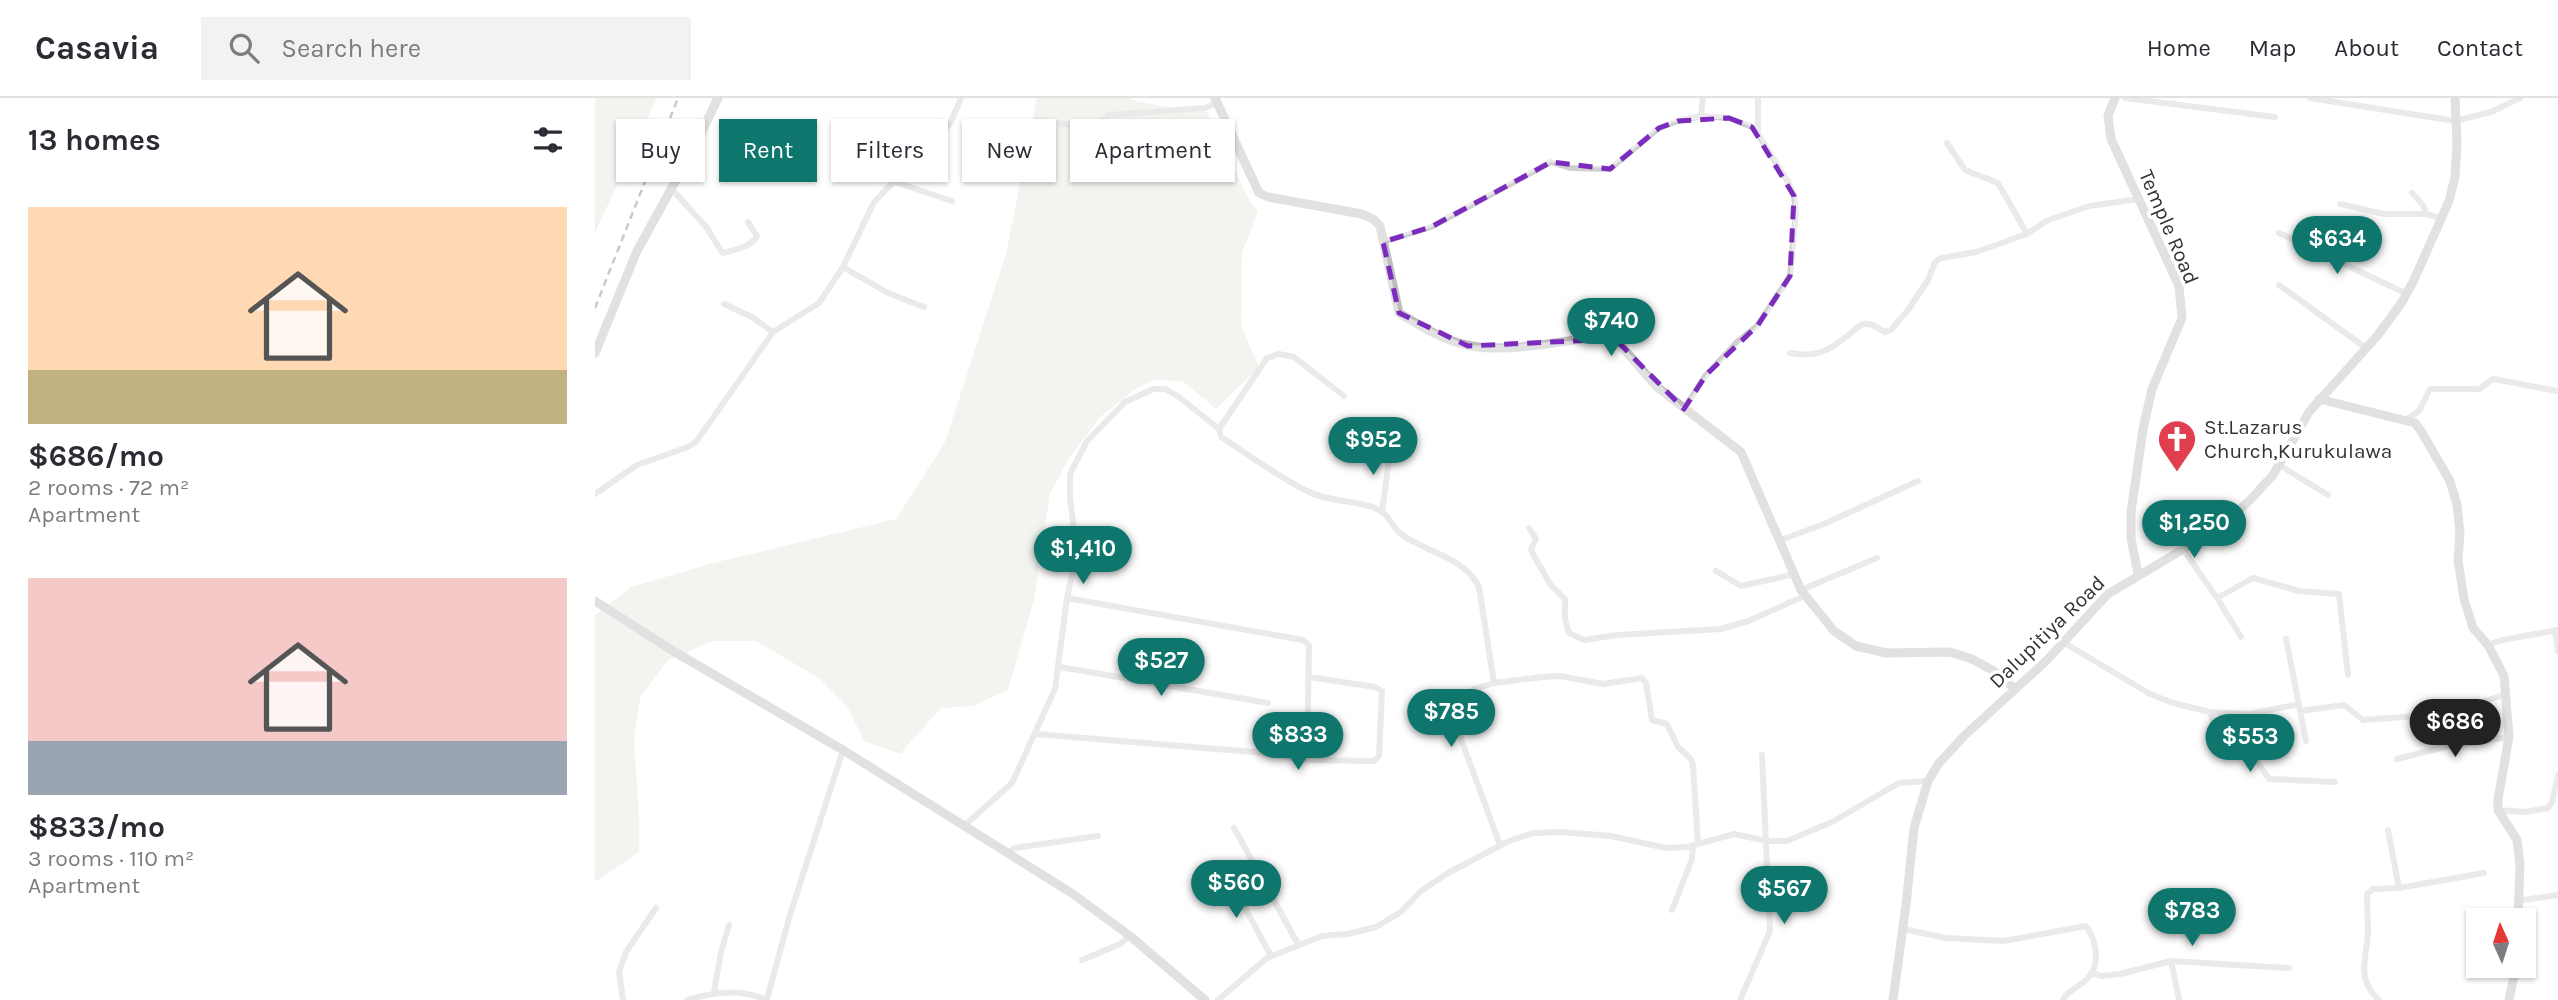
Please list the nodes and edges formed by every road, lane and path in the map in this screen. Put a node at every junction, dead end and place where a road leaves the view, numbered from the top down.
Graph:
1 (718, 98) edge
2 (961, 98) edge
3 (1703, 98) edge
4 (1758, 98) edge
5 (2115, 98) edge
6 (2125, 98) edge
7 (2310, 98) edge
8 (2455, 98) edge
9 (2520, 98) edge
10 (1216, 101) edge
11 (1701, 116) junction
12 (2275, 117) dead end
13 (2455, 121) junction
14 (1056, 123) edge
15 (948, 126) edge
16 (1758, 134) junction
17 (1947, 143) dead end
18 (895, 182) joint
19 (671, 188) junction
20 (2412, 193) dead end
21 (2139, 199) junction
22 (951, 201) dead end
23 (2340, 204) dead end
24 (2427, 214) junction
25 (2441, 218) junction
26 (748, 222) dead end
27 (2279, 233) dead end
28 (2027, 234) junction
29 (1383, 242) junction
30 (843, 267) junction
31 (2279, 285) dead end
32 (2407, 294) junction
33 (724, 304) dead end
34 (924, 307) dead end
35 (773, 332) junction
36 (2366, 348) junction
37 (595, 353) edge
38 (1790, 353) dead end
39 (2558, 391) edge
40 (1344, 396) dead end
41 (2319, 399) junction
42 (1684, 409) junction
43 (2405, 420) junction
44 (1219, 429) junction
45 (1391, 446) dead end
46 (2279, 465) junction
47 (1918, 481) dead end
48 (595, 494) edge
49 (2328, 495) dead end
50 (1382, 512) junction
51 (1529, 528) dead end
52 (1781, 540) junction
53 (2183, 549) junction
54 (1877, 558) dead end
55 (1716, 571) dead end
56 (1795, 574) junction
57 (2138, 575) junction
58 (1803, 593) junction
59 (1067, 598) junction
60 (2217, 598) junction
61 (595, 601) edge
62 (2557, 630) edge
63 (2241, 637) dead end
64 (2286, 639) dead end
65 (2063, 642) junction
66 (2488, 645) junction
67 (2558, 652) edge
68 (1060, 667) junction
69 (2348, 675) dead end
70 (1309, 677) junction
71 (1495, 683) junction
72 (2014, 688) junction
73 (2507, 694) junction
74 (1268, 702) dead end
75 (2300, 708) junction
76 (2210, 712) junction
77 (1036, 734) junction
78 (2509, 737) junction
79 (2306, 741) dead end
80 (843, 750) junction
81 (1762, 755) dead end
82 (2397, 759) dead end
83 (1307, 760) junction
84 (2558, 775) edge
85 (1928, 781) junction
86 (2335, 782) dead end
87 (2498, 810) junction
88 (964, 826) junction
89 (1234, 828) dead end
90 (2388, 830) dead end
91 (1098, 836) dead end
92 (1767, 841) junction
93 (1695, 844) junction
94 (1500, 845) junction
95 (1007, 853) junction
96 (1225, 871) dead end
97 (2484, 873) dead end
98 (2399, 888) junction
99 (2558, 895) edge
100 (2517, 901) junction
101 (656, 908) dead end
102 (2517, 908) edge
103 (1672, 910) dead end
104 (729, 925) dead end
105 (1903, 929) junction
106 (1130, 936) junction
107 (1298, 944) junction
108 (1271, 956) junction
109 (1082, 960) dead end
110 (2171, 961) junction
111 (2289, 968) dead end
112 (2091, 972) junction
113 (2514, 978) edge
114 (715, 992) junction
115 (623, 1000) edge
116 (687, 1000) edge
117 (767, 1000) edge
118 (1205, 1000) edge
119 (1218, 1000) edge
120 (1740, 1000) edge
121 (1893, 1000) edge
122 (2063, 1000) edge
123 (2179, 1000) edge
124 (2379, 1000) edge
125 (2509, 1000) edge

1 - 19 street
2 - 15 street
3 - 11 street
4 - 16 street
5 - 21 street, Temple Road
6 - 12 street
7 - 13 street
8 - 13 street, Dalupitiya Road
9 - 13 street
10 - 14 street
10 - 29 street
11 - 16 street
11 - 29 street
13 - 25 street, Dalupitiya Road
16 - 42 street
17 - 28 street
18 - 22 street
18 - 30 street
19 - 26 street
19 - 37 street
20 - 24 street
21 - 28 street
21 - 57 street, Temple Road
23 - 24 street
24 - 25 street
25 - 32 street, Dalupitiya Road
27 - 32 street
28 - 38 street
29 - 42 street
30 - 34 street
30 - 35 street
31 - 36 street
32 - 36 street, Dalupitiya Road
33 - 35 street
35 - 48 street
36 - 41 street, Dalupitiya Road
39 - 43 street
40 - 44 street
41 - 43 street
41 - 46 street, Dalupitiya Road
42 - 52 street
43 - 66 street
44 - 50 street
44 - 59 street
45 - 50 street
46 - 49 street
46 - 53 street, Dalupitiya Road
47 - 52 street
50 - 71 street
51 - 58 street
52 - 56 street
53 - 57 street, Dalupitiya Road
53 - 60 street
54 - 58 street
55 - 56 street
56 - 58 street
57 - 65 street, Dalupitiya Road
58 - 72 street
59 - 68 street
59 - 70 street
60 - 63 street
60 - 69 street
61 - 80 street
62 - 66 street
62 - 67 street
64 - 75 street
65 - 72 street, Dalupitiya Road
65 - 76 street
66 - 73 street
68 - 74 street
68 - 77 street
70 - 83 street
70 - 83 street
71 - 93 street
71 - 94 street
72 - 85 street, Dalupitiya Road
73 - 75 street
73 - 78 street
75 - 76 street
75 - 79 street
76 - 86 street
77 - 83 street
77 - 88 street
78 - 82 street
78 - 87 street
80 - 88 street
80 - 117 street
81 - 92 street
84 - 87 street
85 - 92 street
85 - 105 street, Dalupitiya Road
87 - 100 street
88 - 95 street
89 - 107 street
90 - 98 street
91 - 95 street
92 - 93 street
92 - 120 street
93 - 94 street
93 - 103 street
94 - 107 street
95 - 106 street
96 - 108 street
97 - 98 street
98 - 124 street
99 - 100 street
100 - 102 street
101 - 115 street
104 - 114 street
105 - 112 street
105 - 121 street, Dalupitiya Road
106 - 109 street
106 - 118 street
107 - 108 street
108 - 119 street
110 - 111 street
110 - 112 street
110 - 123 street
112 - 122 street
113 - 125 street
114 - 116 street
114 - 117 street

